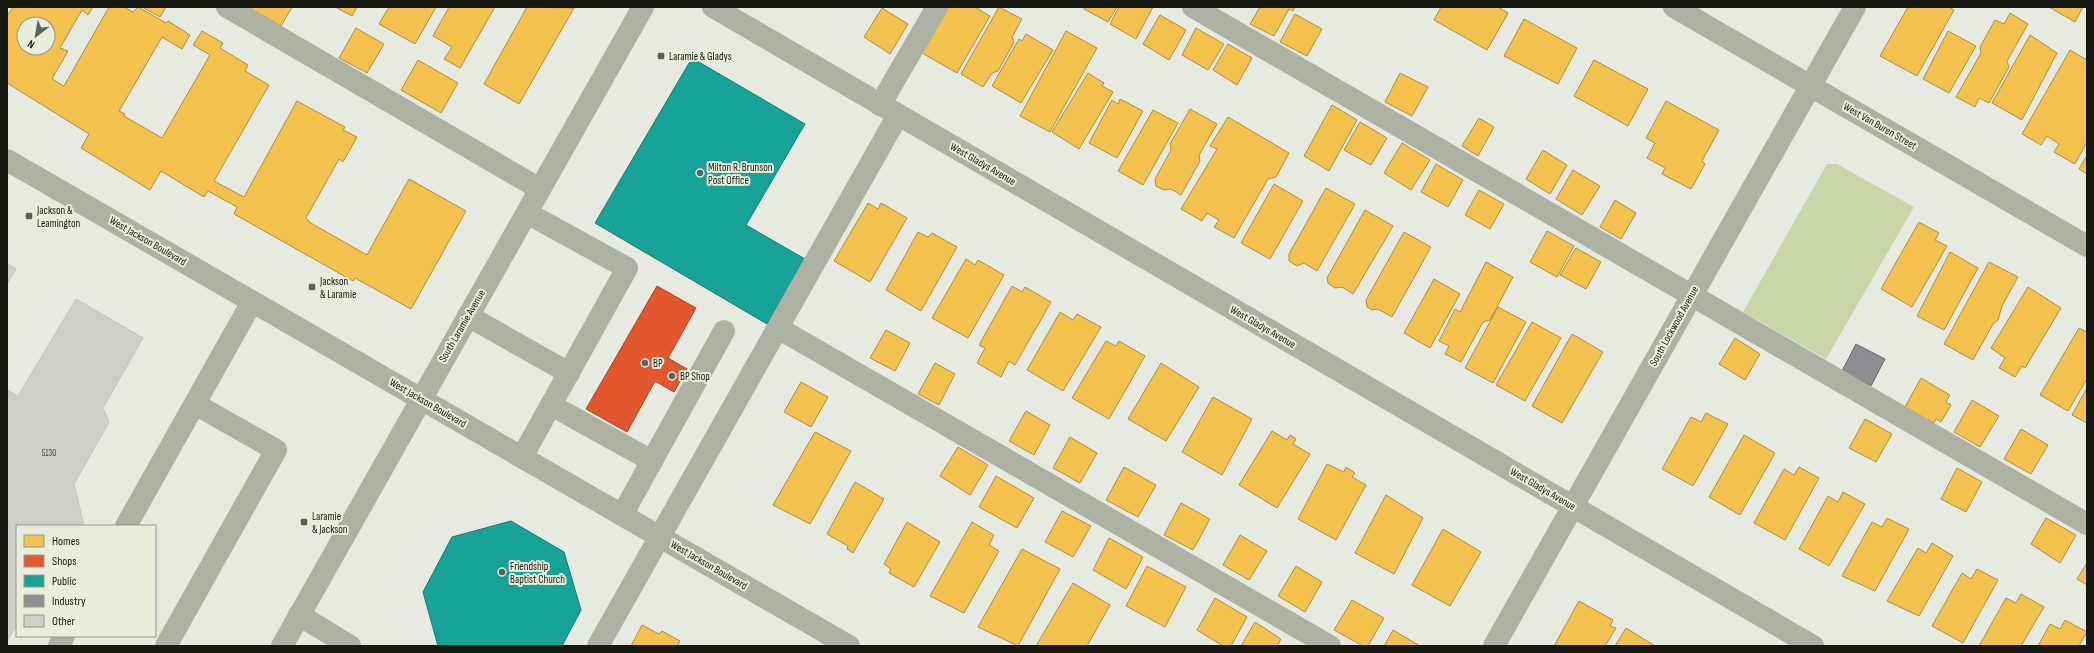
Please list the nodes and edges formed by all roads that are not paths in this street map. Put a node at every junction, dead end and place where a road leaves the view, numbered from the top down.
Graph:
1 (227, 7) edge
2 (644, 7) edge
3 (713, 7) edge
4 (937, 7) edge
5 (1193, 7) edge
6 (1674, 7) edge
7 (1855, 7) edge
8 (1810, 86) junction
9 (889, 110) junction
10 (7, 160) edge
11 (540, 189) junction
12 (527, 213) junction
13 (2087, 246) edge
14 (1692, 295) junction
15 (252, 302) junction
16 (468, 316) junction
17 (778, 328) junction
18 (724, 331) dead end
19 (569, 373) junction
20 (421, 399) junction
21 (195, 404) junction
22 (551, 405) junction
23 (522, 457) junction
24 (652, 462) junction
25 (1573, 507) junction
26 (622, 515) junction
27 (2087, 524) edge
28 (127, 525) edge
29 (660, 536) junction
30 (299, 615) junction
31 (64, 637) edge
32 (59, 646) edge
33 (166, 646) edge
34 (282, 646) edge
35 (350, 646) edge
36 (598, 646) edge
37 (850, 646) edge
38 (1330, 646) edge
39 (1494, 646) edge
40 (1813, 646) edge

1 - 11 street
2 - 11 street, South Laramie Avenue
3 - 9 street, West Gladys Avenue
4 - 9 street
5 - 14 street
6 - 8 street, West Van Buren Street
7 - 8 street, South Lockwood Avenue
8 - 13 street, West Van Buren Street
8 - 14 street, South Lockwood Avenue
9 - 17 street
9 - 25 street, West Gladys Avenue
10 - 15 street, West Jackson Boulevard
11 - 12 street, South Laramie Avenue
12 - 16 street, South Laramie Avenue
12 - 19 street
14 - 25 street, South Lockwood Avenue
14 - 27 street
15 - 20 street, West Jackson Boulevard
15 - 21 street
16 - 19 street
16 - 20 street, South Laramie Avenue
17 - 29 street
17 - 38 street
18 - 24 street
19 - 22 street
20 - 23 street, West Jackson Boulevard
20 - 30 street, South Laramie Avenue
21 - 28 street
21 - 33 street
22 - 23 street
22 - 24 street
23 - 26 street, West Jackson Boulevard
24 - 26 street
25 - 39 street, South Lockwood Avenue
25 - 40 street, West Gladys Avenue
26 - 29 street, West Jackson Boulevard
29 - 36 street
29 - 37 street, West Jackson Boulevard
30 - 34 street, South Laramie Avenue
30 - 35 street
31 - 32 street

